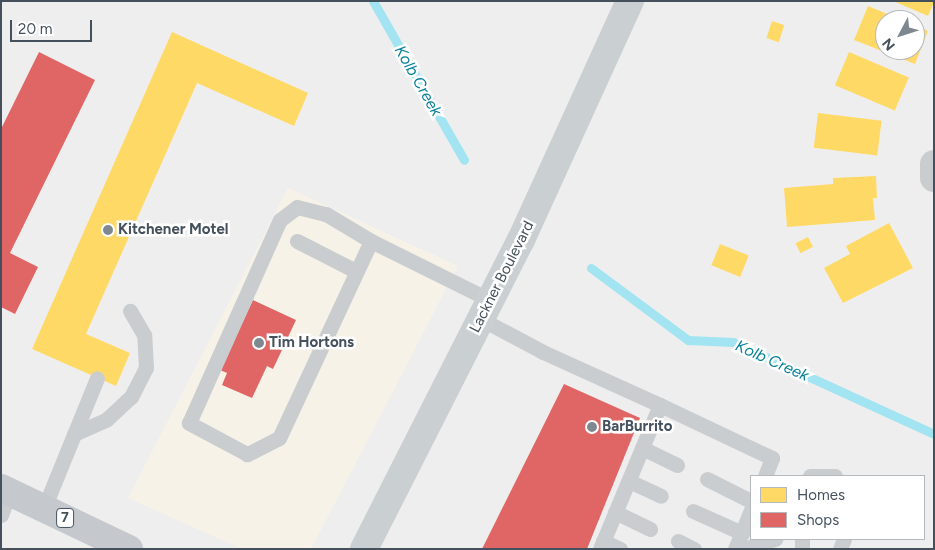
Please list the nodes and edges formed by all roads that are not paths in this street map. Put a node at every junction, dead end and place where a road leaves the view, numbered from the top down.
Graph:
1 (630, 1) edge
2 (934, 164) edge
3 (934, 178) edge
4 (297, 241) dead end
5 (371, 241) junction
6 (356, 271) junction
7 (486, 310) junction
8 (130, 311) dead end
9 (97, 378) dead end
10 (660, 405) junction
11 (74, 434) junction
12 (642, 448) junction
13 (677, 465) dead end
14 (765, 475) edge
15 (707, 479) dead end
16 (629, 481) junction
17 (661, 496) dead end
18 (4, 498) edge
19 (750, 500) edge
20 (44, 508) junction
21 (694, 511) dead end
22 (615, 512) junction
23 (750, 513) edge
24 (650, 529) dead end
25 (742, 533) junction
26 (772, 540) edge
27 (678, 541) dead end
28 (602, 545) edge
29 (129, 549) edge
30 (364, 549) edge
31 (620, 549) edge
32 (694, 549) edge
33 (735, 549) edge
34 (744, 549) edge

1 - 7 main road, Lackner Boulevard
2 - 3 street
4 - 6 lane
5 - 6 lane
5 - 6 lane
5 - 7 lane
7 - 10 lane
7 - 30 main road, Lackner Boulevard
8 - 11 lane
9 - 11 lane
10 - 12 lane
10 - 14 lane
11 - 20 lane
12 - 13 lane
12 - 16 lane
15 - 19 lane
16 - 17 lane
16 - 22 lane
18 - 20 main road, 7
20 - 29 main road, 7
21 - 25 lane
22 - 24 lane
22 - 28 lane
23 - 25 lane
25 - 33 lane
26 - 34 lane
27 - 32 lane
28 - 31 lane

